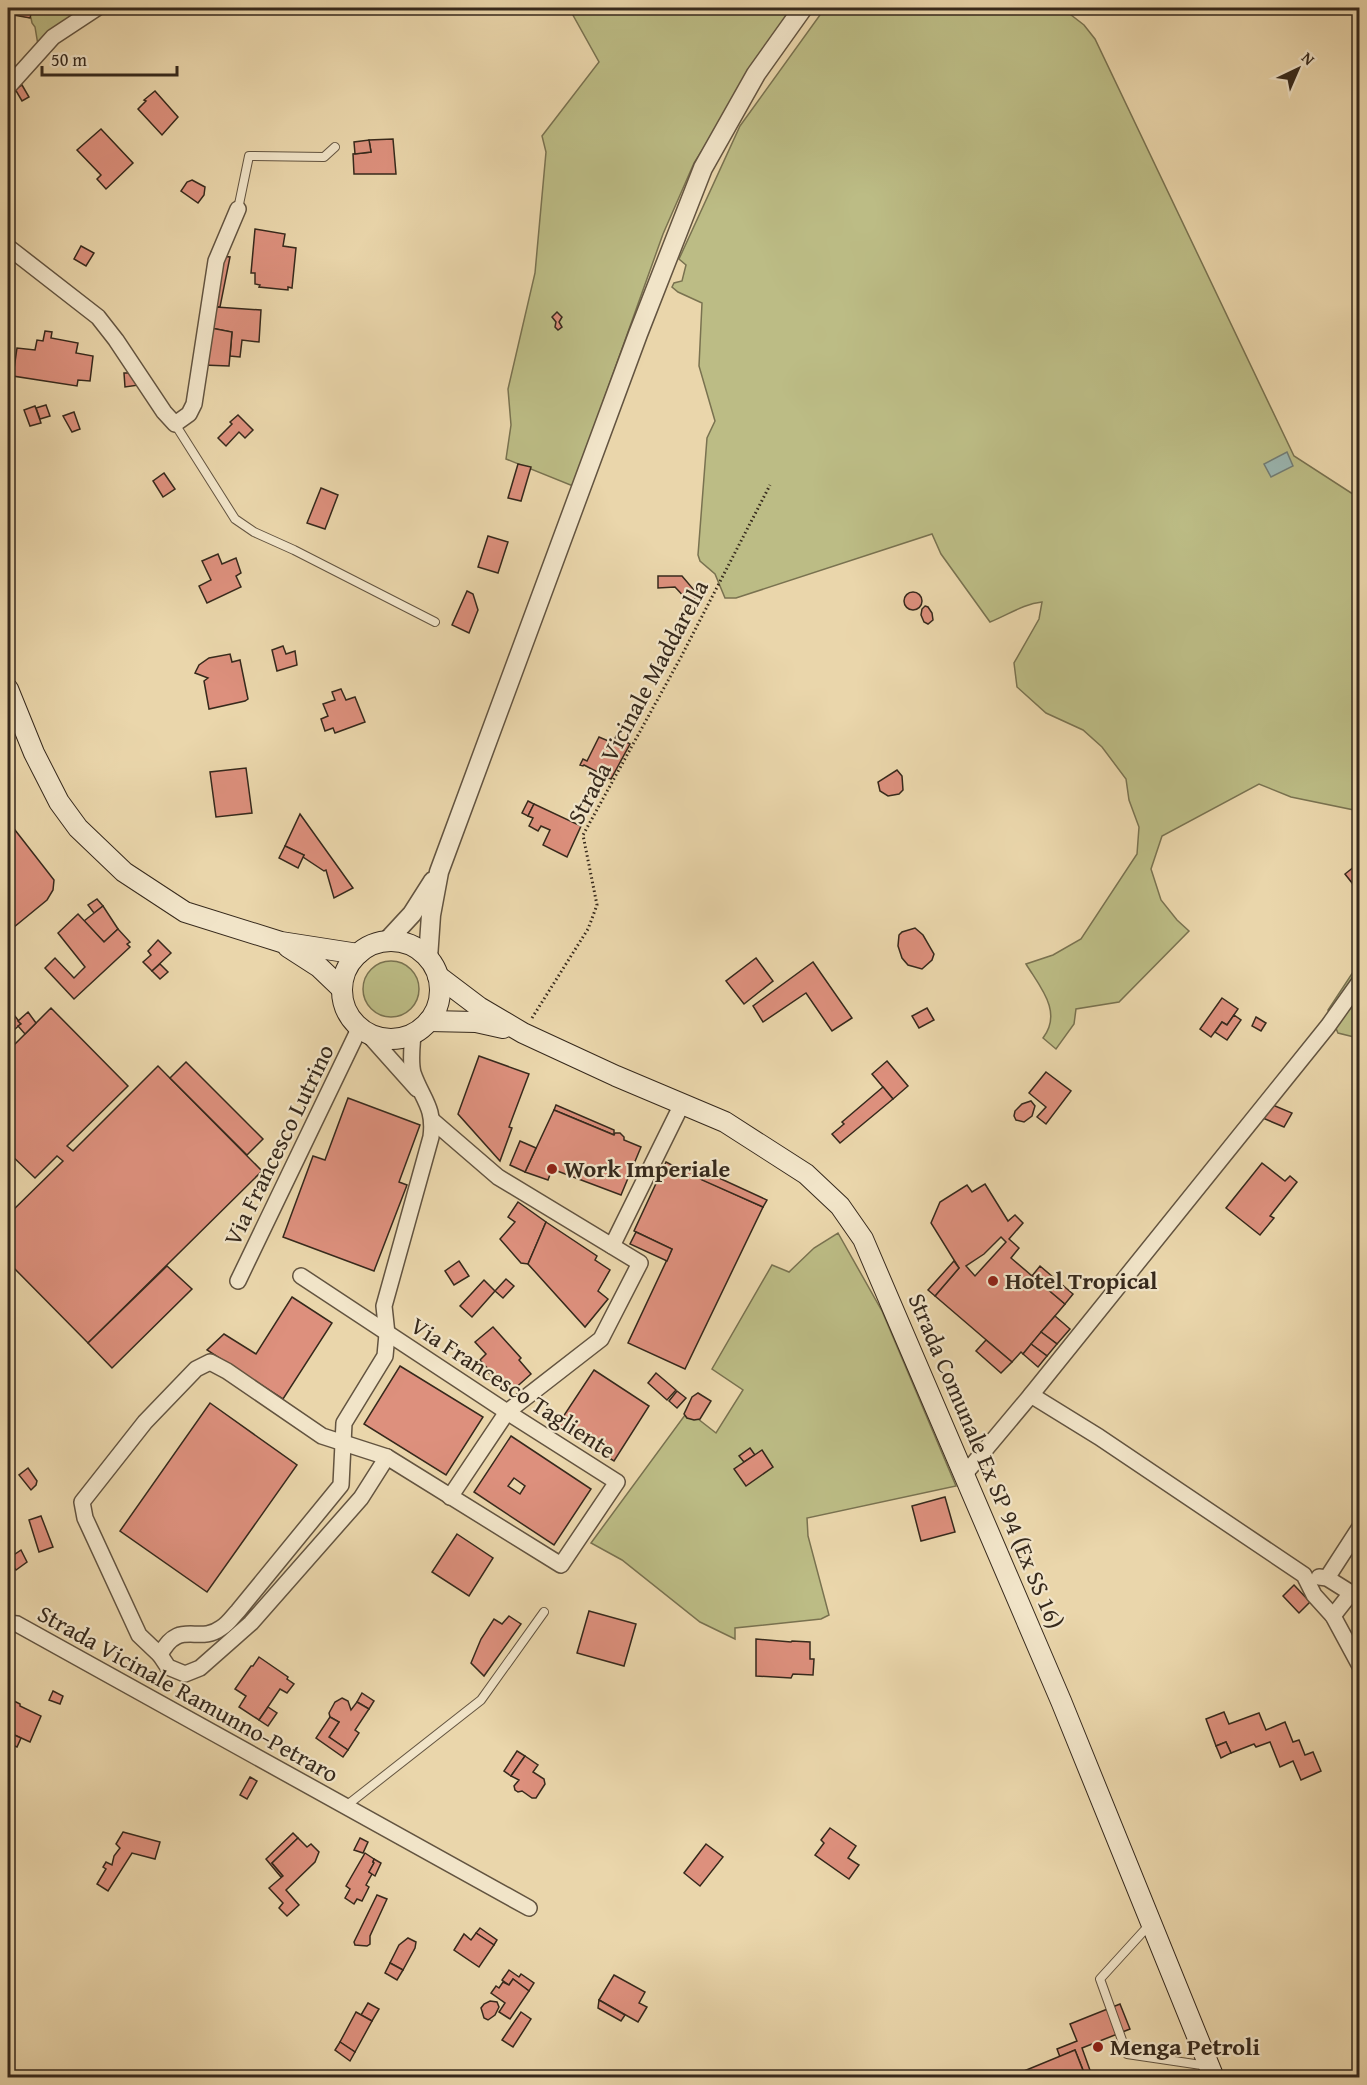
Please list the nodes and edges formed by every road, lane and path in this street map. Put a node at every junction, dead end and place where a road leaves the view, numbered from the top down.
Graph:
1 (97, 8) edge
2 (802, 8) edge
3 (8, 87) edge
4 (335, 147) dead end
5 (238, 209) joint
6 (8, 246) edge
7 (175, 424) junction
8 (770, 485) dead end
9 (435, 622) dead end
10 (8, 689) edge
11 (439, 872) junction
12 (387, 941) junction
13 (281, 942) junction
14 (358, 954) junction
15 (429, 958) junction
16 (438, 976) junction
17 (1359, 981) edge
18 (342, 989) junction
19 (429, 1021) junction
20 (364, 1030) junction
21 (523, 1032) junction
22 (413, 1034) junction
23 (425, 1097) junction
24 (682, 1104) junction
25 (433, 1121) junction
26 (612, 1246) junction
27 (301, 1276) dead end
28 (238, 1281) dead end
29 (387, 1334) junction
30 (1031, 1395) junction
31 (507, 1412) junction
32 (344, 1442) junction
33 (387, 1457) junction
34 (964, 1475) junction
35 (450, 1497) junction
36 (1359, 1527) edge
37 (1304, 1575) junction
38 (1327, 1578) junction
39 (1355, 1593) edge
40 (544, 1612) dead end
41 (1333, 1616) junction
42 (8, 1623) edge
43 (160, 1654) junction
44 (1359, 1666) edge
45 (344, 1807) junction
46 (530, 1908) dead end
47 (1152, 1922) junction
48 (1212, 2072) edge

1 - 3 street
2 - 11 street
4 - 5 lane
5 - 7 street
6 - 7 street
7 - 9 lane
8 - 21 path, Strada Vicinale Maddarella
10 - 13 main road
11 - 12 street
11 - 15 street
12 - 14 main road
12 - 15 main road
13 - 14 main road
13 - 18 main road
14 - 18 main road
15 - 16 main road
16 - 19 main road
16 - 21 main road, Strada Comunale Ex SP 94 (Ex SS 16)
17 - 30 street
18 - 20 main road
19 - 21 main road, Strada Comunale Ex SP 94 (Ex SS 16)
19 - 22 main road
20 - 22 main road
20 - 23 street
20 - 28 street, Via Francesco Lutrino
21 - 24 main road, Strada Comunale Ex SP 94 (Ex SS 16)
22 - 23 street
23 - 25 street
24 - 26 street
24 - 34 main road, Strada Comunale Ex SP 94 (Ex SS 16)
25 - 26 street
25 - 29 street
26 - 31 street
27 - 29 street, Via Francesco Tagliente
29 - 31 street, Via Francesco Tagliente
29 - 32 street
30 - 34 street
30 - 37 street
31 - 35 street
31 - 35 street, Via Francesco Tagliente
32 - 33 street
32 - 43 street
32 - 43 street
33 - 35 street
33 - 43 street
34 - 47 main road, Strada Comunale Ex SP 94 (Ex SS 16)
36 - 38 street
37 - 38 street
37 - 41 street
38 - 39 street
39 - 41 street
40 - 45 lane, Strada Vicinale Ramunno-Petraro
41 - 44 street
42 - 45 street, Strada Vicinale Ramunno-Petraro
45 - 46 street, Strada Vicinale Ramunno-Petraro
47 - 48 main road, Strada Comunale Ex SP 94 (Ex SS 16)
47 - 48 lane

